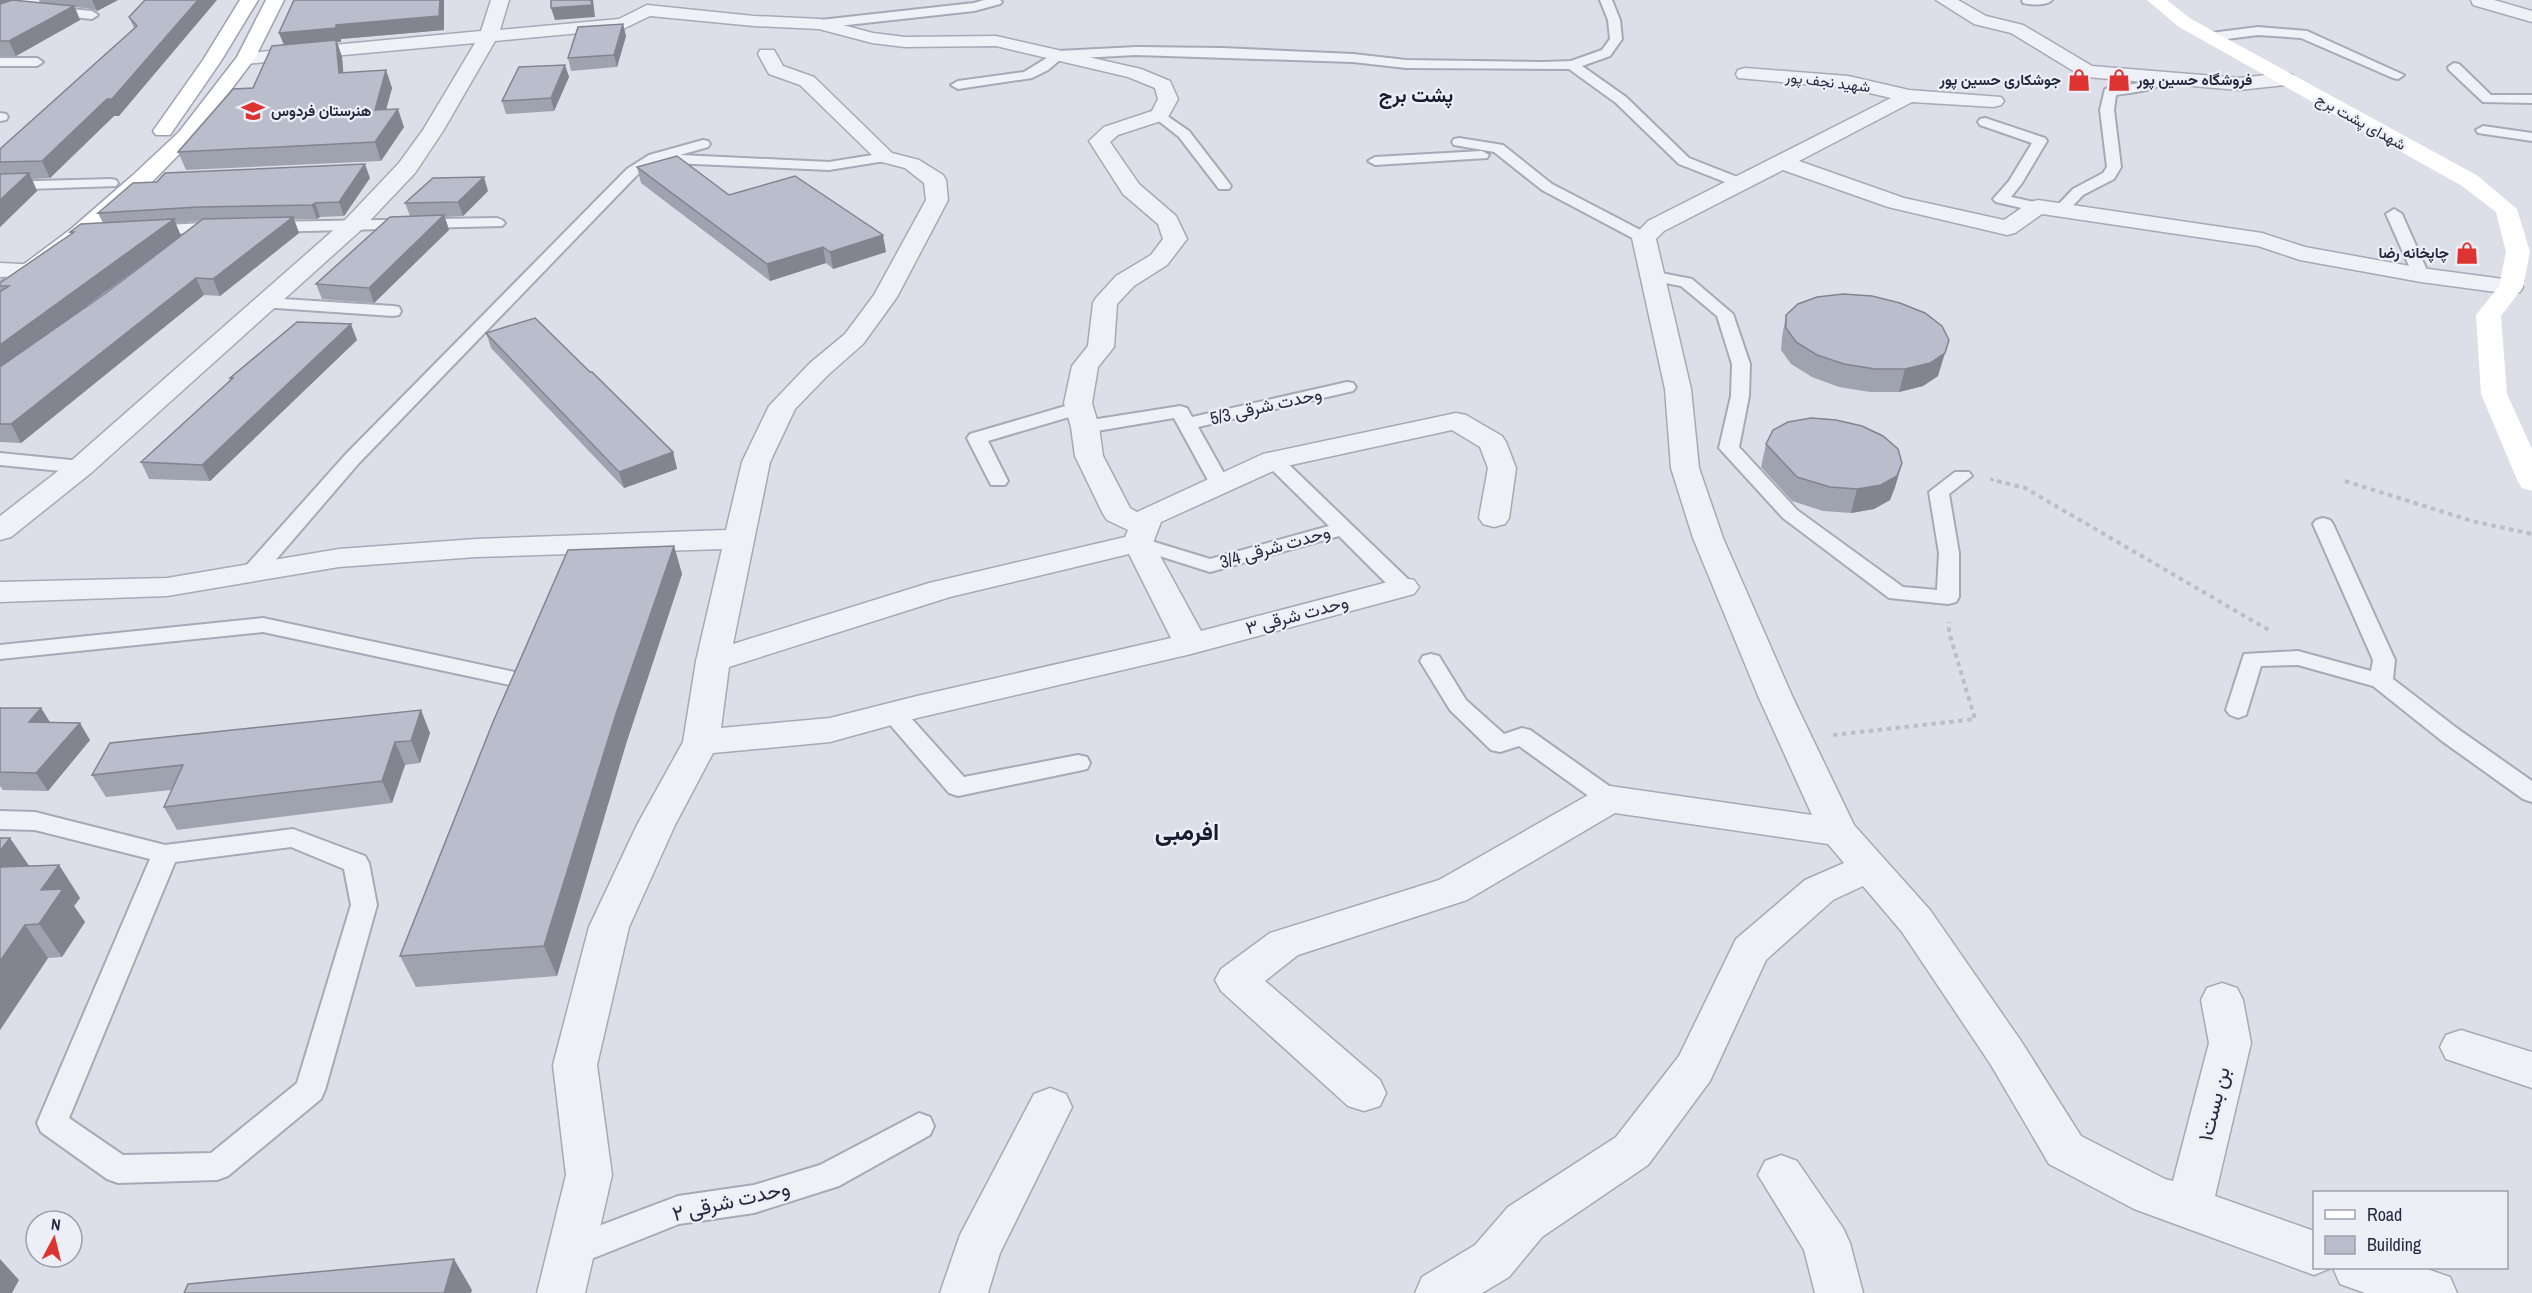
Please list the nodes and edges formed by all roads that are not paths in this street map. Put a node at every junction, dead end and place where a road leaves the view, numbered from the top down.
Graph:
1 (32, 0) edge
2 (249, 0) edge
3 (275, 0) edge
4 (500, 0) edge
5 (990, 0) edge
6 (1606, 0) edge
7 (1945, 0) edge
8 (2046, 0) edge
9 (2156, 0) edge
10 (2027, 1) edge
11 (2479, 1) edge
12 (641, 5) edge
13 (6, 11) edge
14 (92, 15) dead end
15 (2532, 17) edge
16 (820, 24) junction
17 (489, 35) junction
18 (2211, 37) junction
19 (767, 54) dead end
20 (1058, 54) junction
21 (246, 58) junction
22 (0, 62) edge
23 (37, 62) dead end
24 (1572, 65) junction
25 (2454, 67) dead end
26 (1745, 74) dead end
27 (2398, 75) dead end
28 (2164, 78) junction
29 (2285, 79) junction
30 (958, 85) dead end
31 (1909, 96) junction
32 (2532, 99) edge
33 (1994, 101) dead end
34 (1160, 115) junction
35 (1985, 122) dead end
36 (2483, 130) dead end
37 (2532, 137) edge
38 (1459, 142) dead end
39 (703, 144) dead end
40 (1508, 154) junction
41 (885, 157) junction
42 (654, 158) junction
43 (1375, 161) dead end
44 (1782, 162) junction
45 (407, 168) junction
46 (372, 170) dead end
47 (176, 178) edge
48 (141, 180) junction
49 (111, 183) junction
50 (1740, 183) junction
51 (0, 186) edge
52 (1224, 186) dead end
53 (2049, 209) junction
54 (2394, 214) dead end
55 (497, 223) dead end
56 (353, 225) junction
57 (205, 228) junction
58 (136, 231) edge
59 (102, 233) edge
60 (79, 234) junction
61 (1644, 238) junction
62 (178, 249) edge
63 (33, 270) junction
64 (2, 271) edge
65 (2421, 275) junction
66 (1652, 276) junction
67 (2515, 287) edge
68 (0, 294) edge
69 (267, 303) junction
70 (393, 311) dead end
71 (1347, 387) dead end
72 (1082, 418) junction
73 (1186, 424) junction
74 (0, 459) edge
75 (1273, 460) junction
76 (81, 467) junction
77 (1962, 476) road end
78 (998, 481) dead end
79 (2532, 482) edge
80 (1220, 484) junction
81 (1494, 518) dead end
82 (2323, 524) dead end
83 (1343, 528) junction
84 (0, 531) edge
85 (1141, 535) junction
86 (740, 539) junction
87 (253, 572) junction
88 (1403, 587) joint
89 (0, 592) edge
90 (1191, 644) junction
91 (0, 652) edge
92 (714, 660) junction
93 (1431, 661) dead end
94 (510, 678) edge
95 (2381, 681) junction
96 (2238, 710) dead end
97 (894, 714) junction
98 (701, 742) junction
99 (1078, 763) dead end
100 (2532, 792) edge
101 (1610, 799) junction
102 (0, 820) edge
103 (1839, 832) junction
104 (165, 854) junction
105 (1870, 867) junction
106 (2222, 1000) dead end
107 (2461, 1047) dead end
108 (2532, 1070) edge
109 (1364, 1093) dead end
110 (1050, 1107) dead end
111 (919, 1125) dead end
112 (1781, 1175) dead end
113 (2188, 1208) junction
114 (571, 1252) junction
115 (2313, 1253) edge
116 (2360, 1269) edge
117 (561, 1293) edge
118 (964, 1293) edge
119 (1438, 1293) edge
120 (1839, 1293) edge
121 (2433, 1293) edge

1 - 13 street
2 - 49 main road
3 - 21 main road
4 - 17 street
5 - 16 lane
6 - 24 lane
7 - 28 street
8 - 10 lane
9 - 18 main road, شهدای پشت برج
11 - 15 street
12 - 16 street
12 - 17 street
13 - 14 lane
16 - 20 street
17 - 21 street
17 - 45 street
18 - 27 lane
18 - 29 main road, شهدای پشت برج
19 - 41 street
20 - 24 lane
20 - 30 lane
20 - 34 street
21 - 48 main road
22 - 23 lane
24 - 50 lane
25 - 32 lane
26 - 31 street, شهید نجف پور
28 - 29 street
28 - 53 lane
29 - 67 main road, شهدای پشت برج
31 - 33 street, شهید نجف پور
31 - 44 street
34 - 52 lane
34 - 72 street
35 - 53 lane
36 - 37 lane
38 - 40 lane
39 - 42 lane
40 - 43 lane
40 - 61 lane
41 - 42 lane
41 - 86 street
42 - 87 lane
44 - 50 street
44 - 53 street
45 - 46 street
45 - 56 street
47 - 48 street
48 - 60 main road
49 - 51 lane
49 - 64 main road
50 - 61 street
53 - 65 street
54 - 65 lane
55 - 56 lane
56 - 57 lane
56 - 69 street
57 - 58 lane
57 - 62 lane
59 - 60 lane
60 - 63 main road
61 - 66 street
63 - 64 street
63 - 68 main road
65 - 67 street
66 - 77 lane
66 - 103 street
67 - 79 main road, شهدای پشت برج
69 - 70 lane
69 - 76 street
71 - 73 lane, وحدت شرقی 5/3
72 - 73 lane
72 - 78 lane
72 - 85 street
73 - 80 lane
74 - 76 lane
75 - 80 street
75 - 81 street
75 - 83 lane
76 - 84 street
80 - 85 street
82 - 95 lane
83 - 85 lane, وحدت شرقی 3/4
83 - 88 lane
85 - 90 street
85 - 92 street
86 - 87 street
86 - 92 street
87 - 89 street
88 - 90 street, وحدت شرقی ۳
90 - 97 street, وحدت شرقی ۳
91 - 94 lane
92 - 98 street
93 - 101 lane
95 - 96 lane
95 - 100 lane
97 - 98 street, وحدت شرقی ۳
97 - 99 lane
98 - 114 street
101 - 103 street
101 - 109 street
102 - 104 lane
103 - 105 street
104 - 104 lane
105 - 113 street
105 - 119 street
106 - 113 street, بن بست۱
107 - 108 street
110 - 118 street
111 - 114 lane, وحدت شرقی ۲
112 - 120 street
113 - 115 street
114 - 117 street
116 - 121 street

